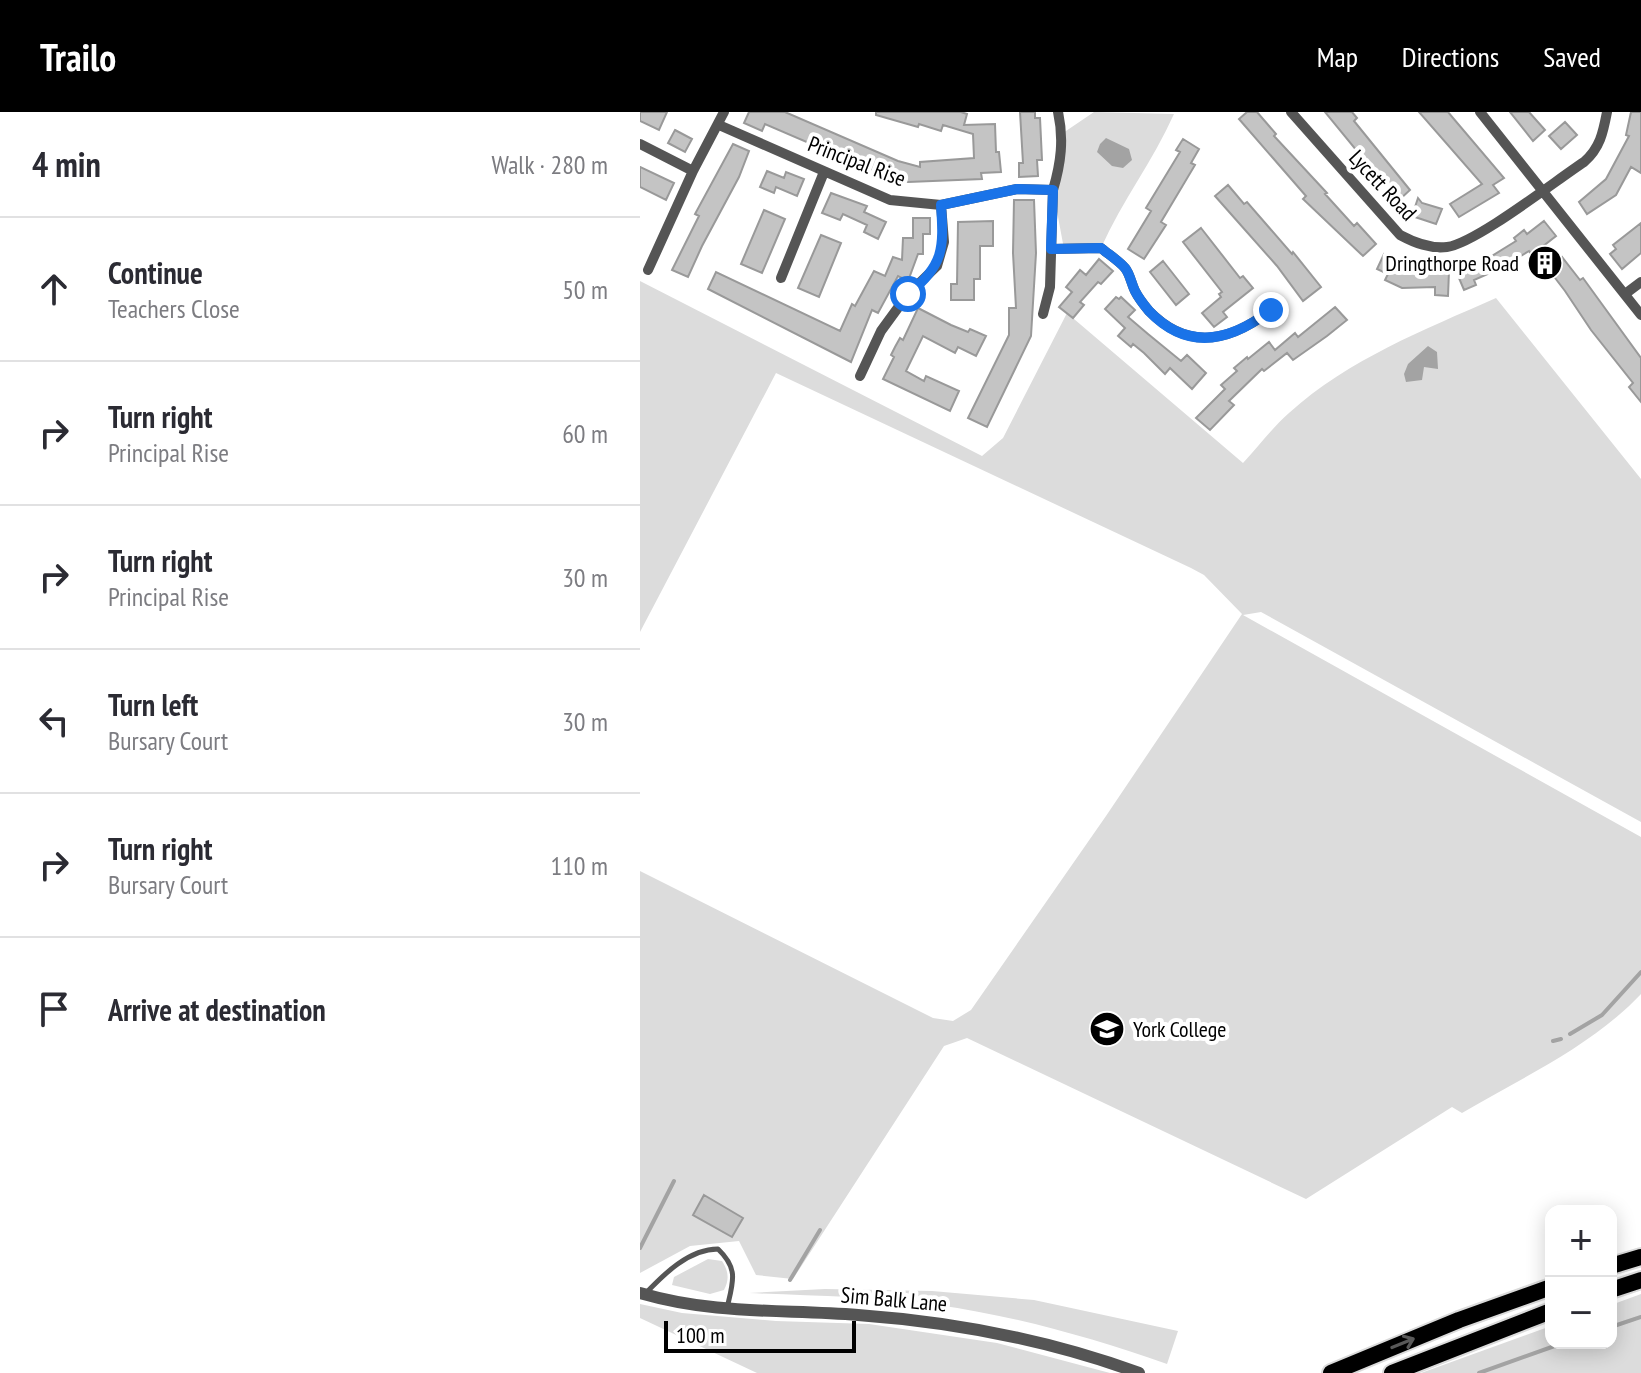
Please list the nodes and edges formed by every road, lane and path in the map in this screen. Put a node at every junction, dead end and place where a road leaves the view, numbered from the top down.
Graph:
1 (724, 112) edge
2 (1058, 112) edge
3 (1291, 112) edge
4 (1480, 112) edge
5 (1607, 112) edge
6 (719, 125) junction
7 (640, 144) edge
8 (693, 171) junction
9 (824, 172) junction
10 (1543, 189) junction
11 (1053, 190) junction
12 (941, 205) junction
13 (1051, 249) junction
14 (648, 270) dead end
15 (781, 278) dead end
16 (1641, 282) edge
17 (1625, 294) junction
18 (1271, 310) dead end
19 (1043, 314) dead end
20 (1641, 315) edge
21 (860, 376) dead end
22 (1641, 1257) edge
23 (1617, 1264) edge
24 (1641, 1280) edge
25 (1617, 1288) edge
26 (1545, 1289) edge
27 (642, 1294) edge
28 (726, 1310) junction
29 (1545, 1313) edge
30 (1139, 1373) edge
31 (1331, 1373) edge
32 (1392, 1373) edge

1 - 6 street
2 - 11 street
3 - 10 street, Lycett Road
4 - 10 street
5 - 10 street, Lycett Road
6 - 8 street
6 - 9 street, Principal Rise
7 - 8 street
8 - 14 street
9 - 12 street, Principal Rise
9 - 15 street
10 - 17 street
11 - 12 street, Principal Rise
11 - 13 street
12 - 21 street
13 - 18 street
13 - 19 street
16 - 17 street
17 - 20 street
22 - 23 highway
24 - 25 highway
31 -> 26 highway
27 - 28 street, Sim Balk Lane
27 - 28 lane
28 - 30 street, Sim Balk Lane
29 - 32 highway

